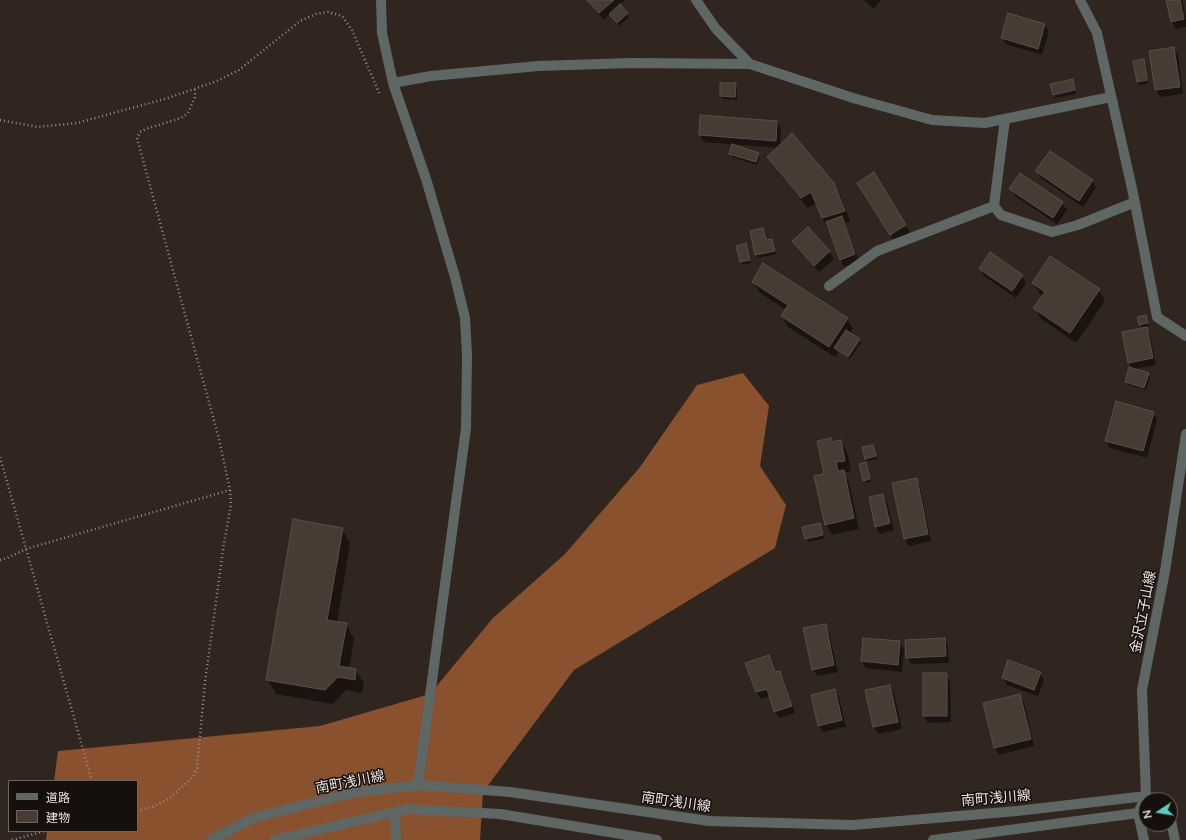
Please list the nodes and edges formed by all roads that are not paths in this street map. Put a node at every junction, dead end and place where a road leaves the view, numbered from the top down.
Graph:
1 (381, 0) edge
2 (696, 0) edge
3 (1080, 0) edge
4 (750, 64) junction
5 (393, 83) junction
6 (1111, 98) junction
7 (1005, 119) junction
8 (1134, 202) junction
9 (994, 206) junction
10 (829, 286) dead end
11 (1186, 336) edge
12 (1186, 434) edge
13 (418, 785) junction
14 (1148, 792) edge
15 (1138, 799) edge
16 (395, 812) junction
17 (1138, 814) edge
18 (211, 840) edge
19 (274, 840) edge
20 (396, 840) edge
21 (657, 840) edge
22 (933, 840) edge

1 - 5 street
2 - 4 street
3 - 6 street
4 - 5 street
4 - 7 street
5 - 13 street
6 - 7 street
6 - 8 street
7 - 9 street
8 - 9 street
8 - 11 street
9 - 10 street
12 - 14 street, 金沢立子山線
13 - 15 street, 南町浅川線
13 - 18 street, 南町浅川線
16 - 19 street
16 - 20 street
16 - 21 street
17 - 22 street

